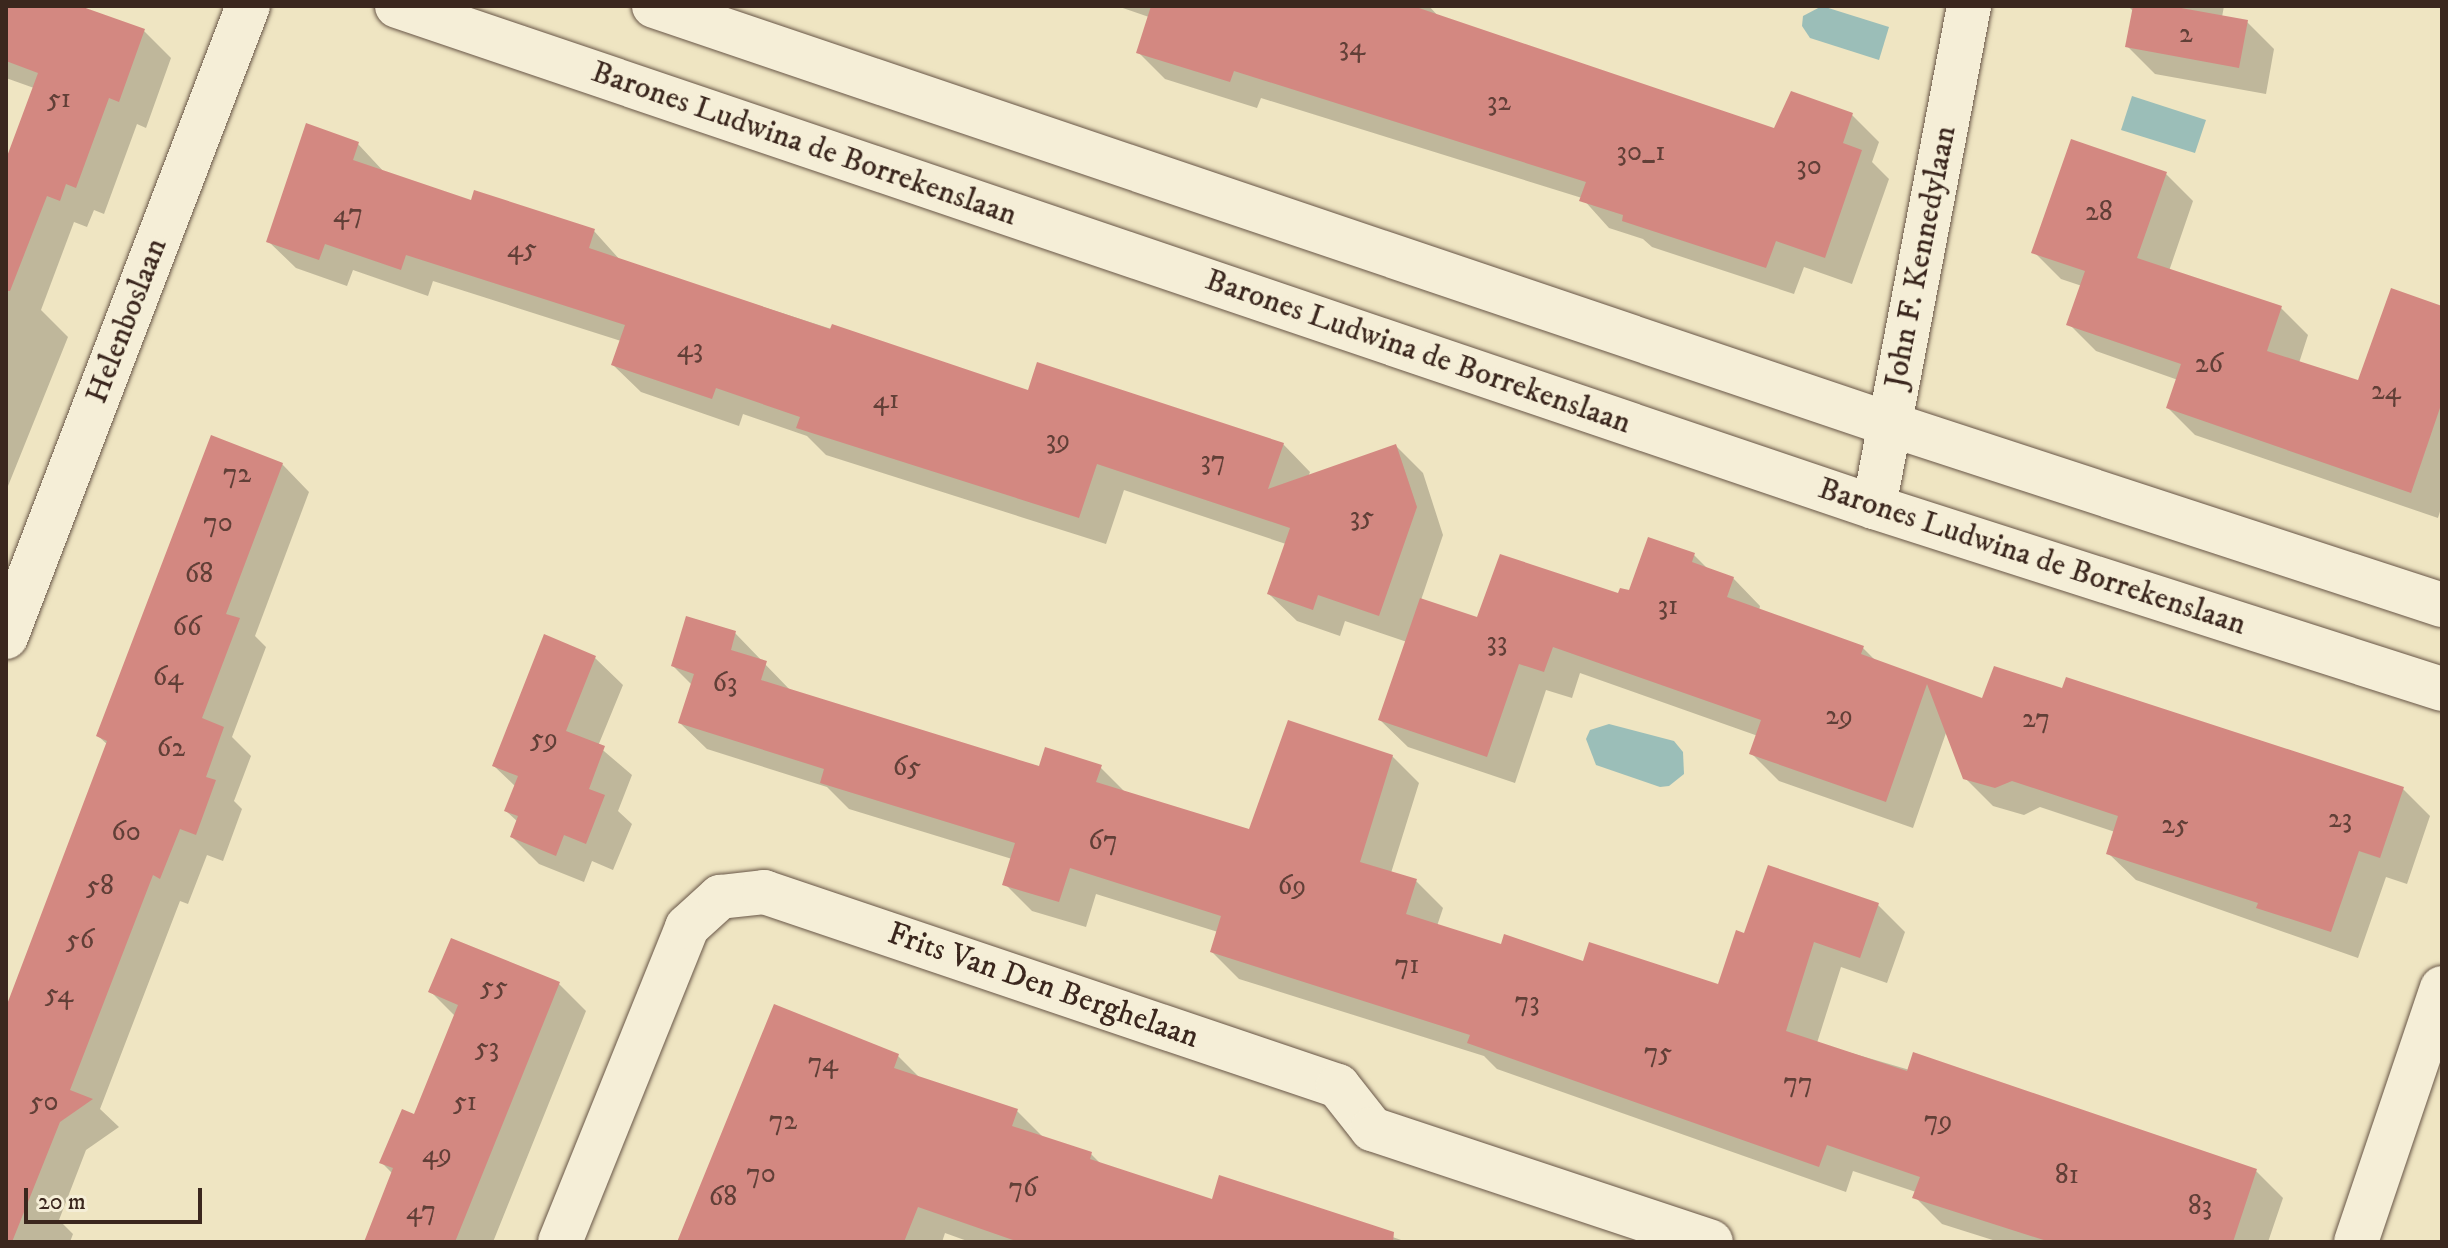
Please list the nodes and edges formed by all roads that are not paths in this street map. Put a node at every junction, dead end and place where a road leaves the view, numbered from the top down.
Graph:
1 (248, 6) edge
2 (397, 6) edge
3 (654, 6) edge
4 (1969, 6) edge
5 (1889, 424) junction
6 (1874, 507) junction
7 (2442, 605) edge
8 (6, 637) edge
9 (2442, 689) edge
10 (2442, 988) edge
11 (560, 1242) edge
12 (1711, 1242) edge
13 (2356, 1242) edge

1 - 8 street, Helenboslaan
2 - 6 street, Barones Ludwina de Borrekenslaan
3 - 5 street
4 - 5 street, John F. Kennedylaan
5 - 6 street, John F. Kennedylaan
5 - 7 street
6 - 9 street, Barones Ludwina de Borrekenslaan
10 - 13 street
11 - 12 street, Frits Van Den Berghelaan

